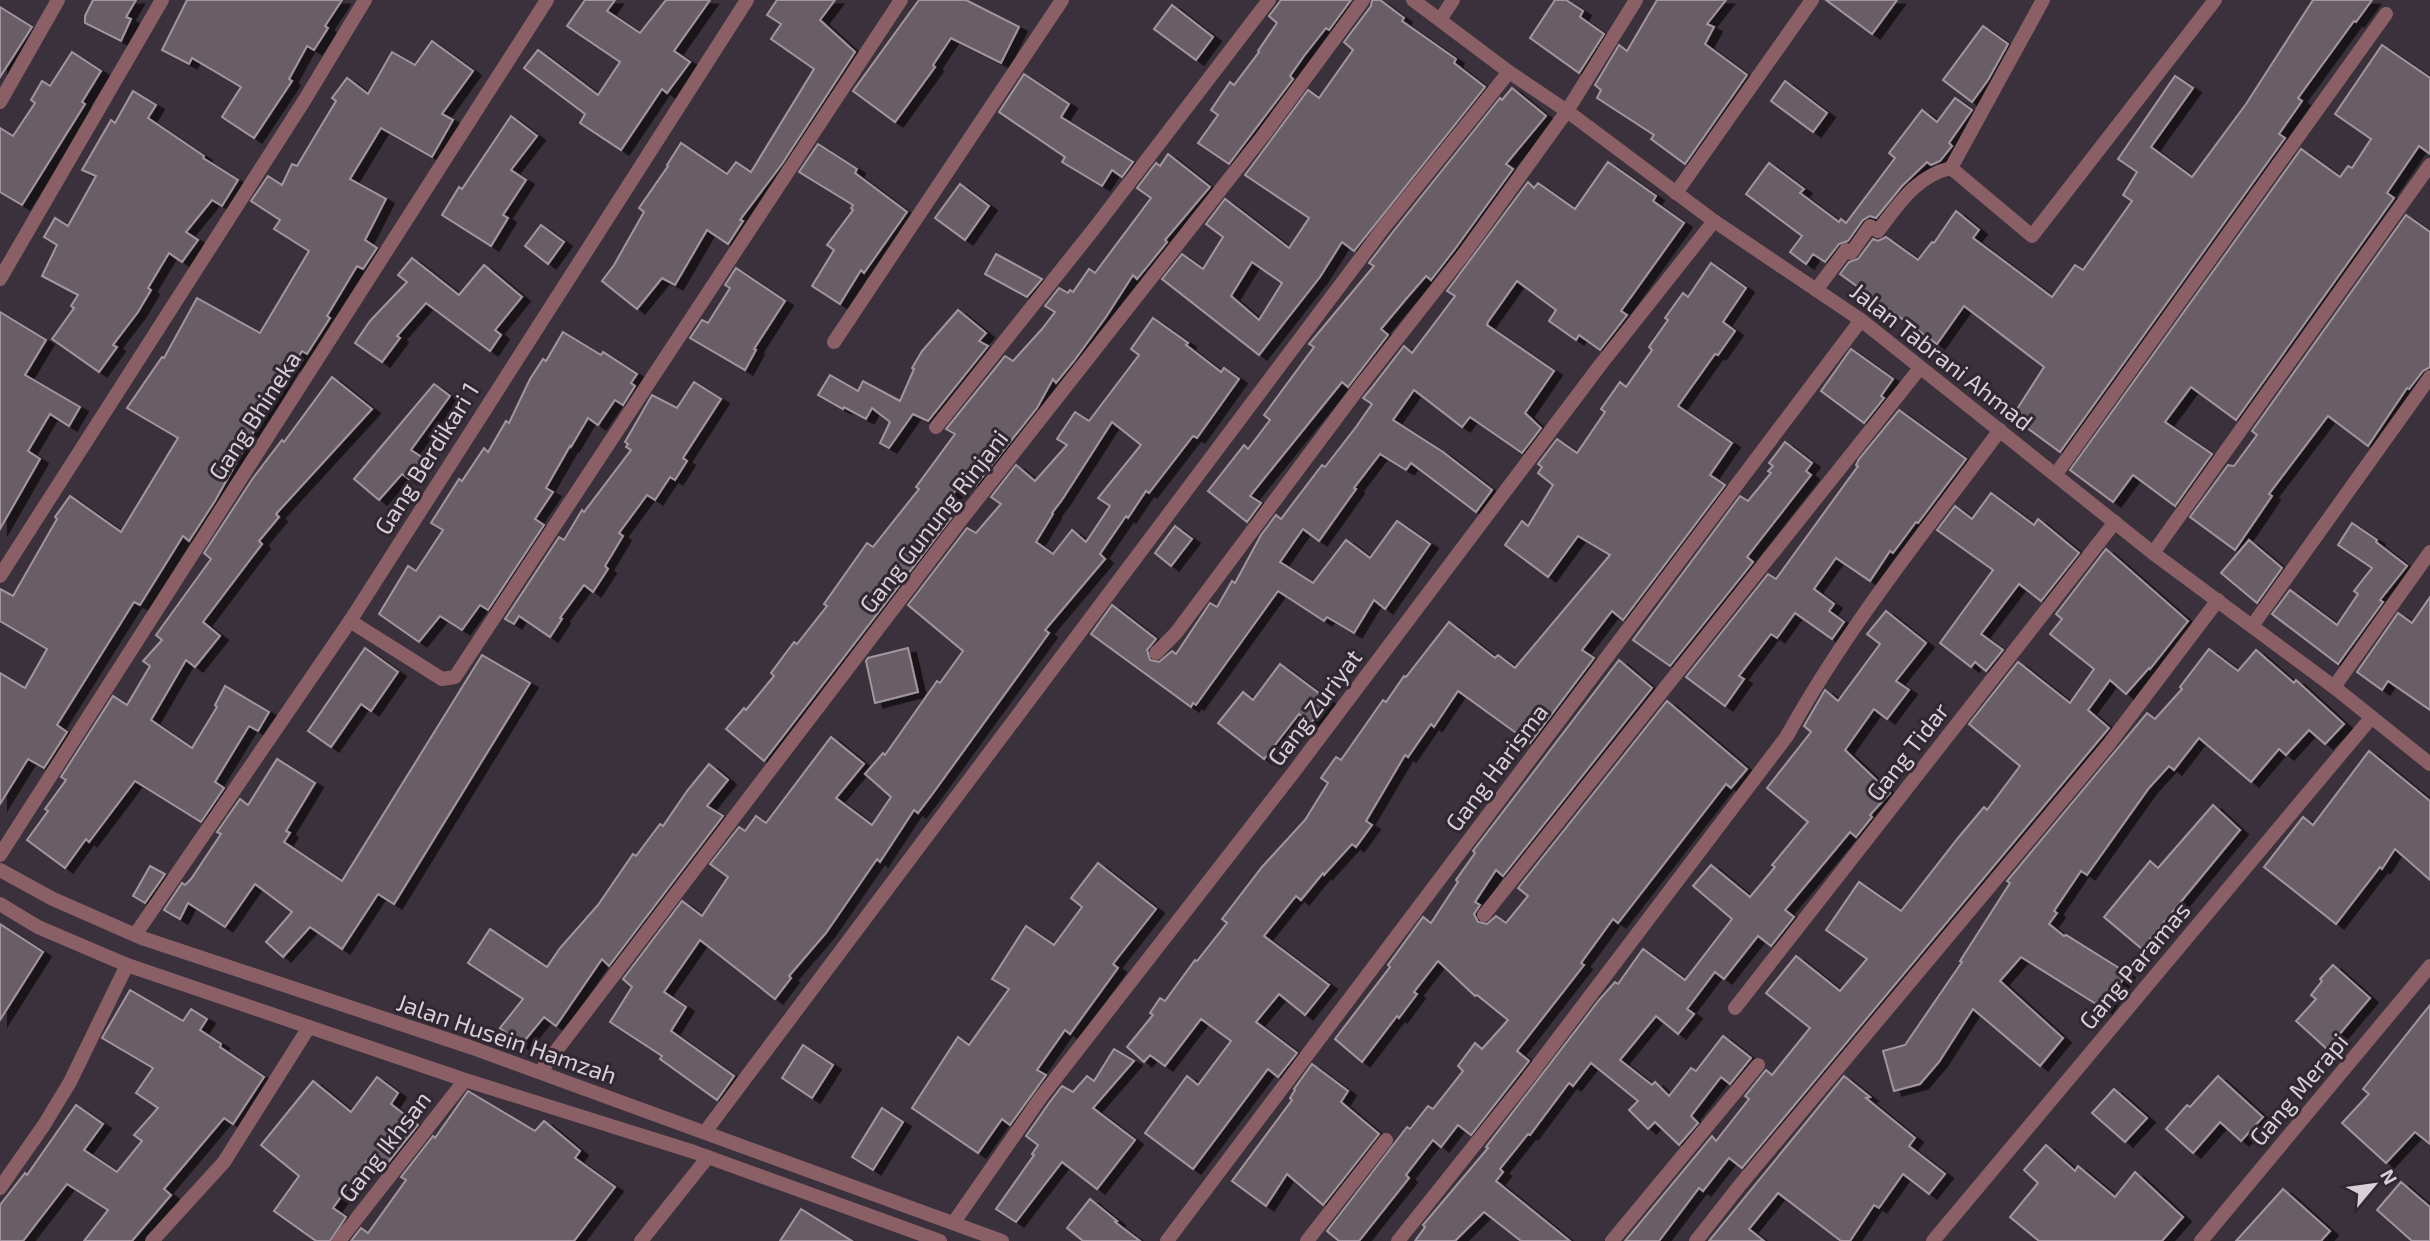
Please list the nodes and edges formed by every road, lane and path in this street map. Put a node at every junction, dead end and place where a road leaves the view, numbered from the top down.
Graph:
1 (58, 0) edge
2 (162, 0) edge
3 (365, 0) edge
4 (547, 0) edge
5 (747, 0) edge
6 (901, 0) edge
7 (1062, 0) edge
8 (1269, 0) edge
9 (1363, 0) edge
10 (1413, 0) edge
11 (1453, 0) edge
12 (1636, 0) edge
13 (1812, 0) edge
14 (2043, 0) edge
15 (2215, 0) edge
16 (2386, 14) dead end
17 (1440, 20) junction
18 (1509, 72) junction
19 (0, 102) edge
20 (1567, 111) junction
21 (2430, 165) edge
22 (1951, 168) junction
23 (1676, 193) junction
24 (1714, 221) junction
25 (0, 279) edge
26 (1816, 290) junction
27 (1861, 320) junction
28 (834, 342) dead end
29 (1920, 368) junction
30 (2430, 377) edge
31 (936, 427) dead end
32 (2000, 430) junction
33 (2056, 474) junction
34 (2115, 522) junction
35 (2430, 552) edge
36 (2153, 553) junction
37 (0, 576) edge
38 (2218, 600) junction
39 (350, 621) junction
40 (2252, 626) junction
41 (1156, 653) dead end
42 (2334, 687) junction
43 (2371, 718) junction
44 (2430, 764) edge
45 (0, 855) edge
46 (0, 870) edge
47 (0, 904) edge
48 (1484, 915) dead end
49 (135, 935) junction
50 (127, 965) junction
51 (2430, 966) edge
52 (1735, 1007) dead end
53 (309, 1027) junction
54 (1758, 1065) dead end
55 (540, 1072) junction
56 (465, 1080) junction
57 (705, 1132) junction
58 (1386, 1140) dead end
59 (708, 1157) junction
60 (0, 1188) edge
61 (954, 1222) junction
62 (152, 1241) edge
63 (339, 1241) edge
64 (641, 1241) edge
65 (940, 1241) edge
66 (1003, 1241) edge
67 (1167, 1241) edge
68 (1307, 1241) edge
69 (1398, 1241) edge
70 (1612, 1241) edge
71 (1696, 1241) edge
72 (1933, 1241) edge
73 (2201, 1241) edge

1 - 19 street
2 - 25 street
3 - 37 street
4 - 45 street, Gang Bhineka
5 - 39 street, Gang Berdikari 1
6 - 39 street
7 - 28 street
8 - 31 street
9 - 55 street, Gang Gunung Rinjani
10 - 17 street, Jalan Tabrani Ahmad
11 - 17 street
12 - 20 street
13 - 23 street
14 - 22 street
15 - 22 street
16 - 33 street
17 - 18 street, Jalan Tabrani Ahmad
18 - 20 street, Jalan Tabrani Ahmad
18 - 57 street
20 - 23 street, Jalan Tabrani Ahmad
20 - 41 street
21 - 36 street
22 - 26 street
23 - 24 street, Jalan Tabrani Ahmad
24 - 26 street, Jalan Tabrani Ahmad
24 - 61 street, Gang Zuriyat
26 - 27 street, Jalan Tabrani Ahmad
27 - 29 street, Jalan Tabrani Ahmad
27 - 67 street, Gang Harisma
29 - 32 street, Jalan Tabrani Ahmad
29 - 48 street
30 - 40 street
32 - 33 street, Jalan Tabrani Ahmad
32 - 69 street
33 - 34 street, Jalan Tabrani Ahmad
34 - 36 street, Jalan Tabrani Ahmad
34 - 52 street, Gang Tidar
35 - 42 street
36 - 38 street, Jalan Tabrani Ahmad
38 - 40 street, Jalan Tabrani Ahmad
38 - 71 street
39 - 49 street, Gang Berdikari 1
40 - 42 street, Jalan Tabrani Ahmad
42 - 43 street, Jalan Tabrani Ahmad
43 - 44 street, Jalan Tabrani Ahmad
43 - 72 street, Gang Paramas
46 - 49 street, Jalan Husein Hamzah
47 - 50 street, Jalan Husein Hamzah
49 - 55 street, Jalan Husein Hamzah
50 - 53 street, Jalan Husein Hamzah
50 - 60 street
51 - 73 street, Gang Merapi
53 - 56 street, Jalan Husein Hamzah
53 - 62 street
54 - 70 street
55 - 57 street, Jalan Husein Hamzah
56 - 59 street, Jalan Husein Hamzah
56 - 63 street, Gang Ikhsan
57 - 61 street, Jalan Husein Hamzah
58 - 68 street
59 - 64 street
59 - 65 street, Jalan Husein Hamzah
61 - 66 street, Jalan Husein Hamzah

